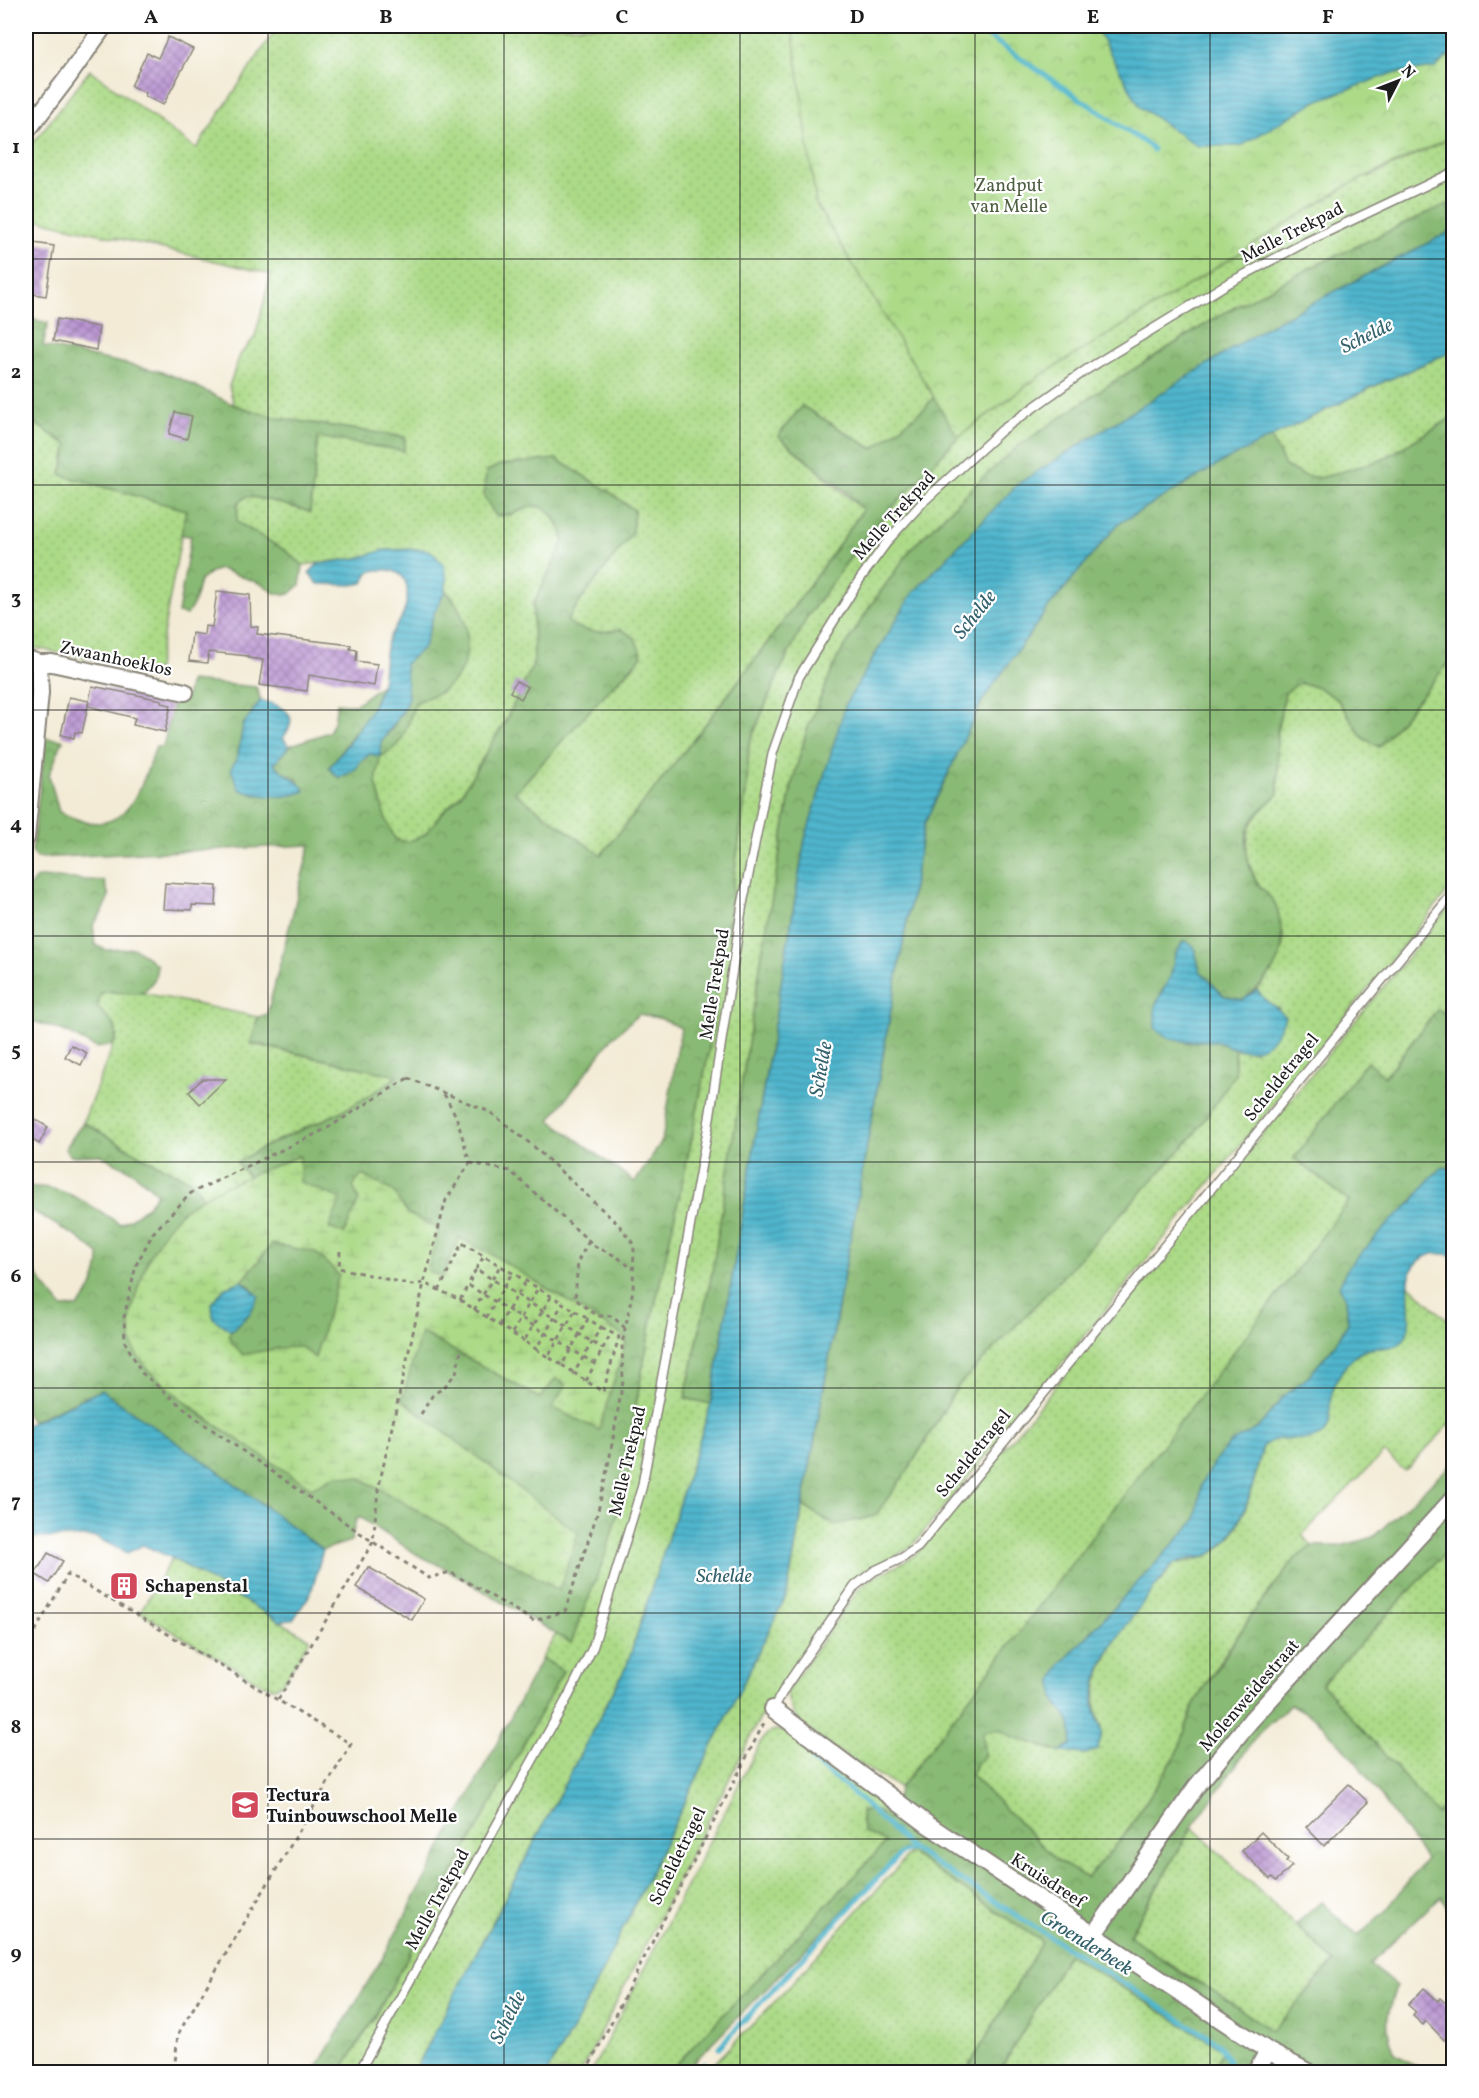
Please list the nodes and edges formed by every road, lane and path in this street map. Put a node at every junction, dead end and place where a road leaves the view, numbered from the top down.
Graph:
1 (104, 26) edge
2 (26, 132) edge
3 (1454, 172) edge
4 (32, 661) edge
5 (185, 692) dead end
6 (26, 838) edge
7 (1454, 892) edge
8 (444, 1093) junction
9 (470, 1163) junction
10 (589, 1240) junction
11 (340, 1251) dead end
12 (483, 1256) junction
13 (500, 1266) junction
14 (476, 1269) junction
15 (634, 1270) junction
16 (512, 1273) junction
17 (492, 1279) junction
18 (526, 1281) junction
19 (424, 1283) junction
20 (468, 1285) junction
21 (504, 1287) junction
22 (538, 1288) junction
23 (439, 1291) junction
24 (483, 1294) junction
25 (517, 1295) junction
26 (551, 1297) junction
27 (460, 1300) junction
28 (495, 1302) junction
29 (530, 1303) junction
30 (563, 1303) junction
31 (474, 1310) junction
32 (508, 1310) junction
33 (543, 1311) junction
34 (575, 1311) junction
35 (486, 1317) junction
36 (521, 1318) junction
37 (554, 1318) junction
38 (588, 1319) junction
39 (499, 1325) junction
40 (534, 1326) junction
41 (566, 1326) junction
42 (601, 1327) junction
43 (625, 1328) junction
44 (512, 1333) junction
45 (545, 1333) junction
46 (611, 1333) junction
47 (579, 1335) junction
48 (524, 1341) junction
49 (558, 1341) junction
50 (592, 1342) junction
51 (536, 1349) junction
52 (571, 1349) junction
53 (603, 1349) junction
54 (461, 1351) dead end
55 (548, 1357) junction
56 (583, 1357) junction
57 (595, 1364) junction
58 (562, 1365) junction
59 (574, 1373) junction
60 (586, 1381) junction
61 (421, 1414) dead end
62 (1454, 1498) edge
63 (373, 1542) junction
64 (26, 1647) edge
65 (278, 1700) junction
66 (773, 1709) junction
67 (1094, 1934) junction
68 (1269, 2051) junction
69 (174, 2073) edge
70 (359, 2073) edge
71 (586, 2073) edge
72 (1256, 2073) edge
73 (1308, 2073) edge

1 - 2 street
3 - 70 lane, Melle Trekpad
4 - 5 street, Zwaanhoeklos
4 - 6 street, Zwaanhoeklos
7 - 66 lane, Scheldetragel
8 - 9 path
8 - 15 path
8 - 63 path
9 - 10 path
9 - 19 path
10 - 15 path
10 - 43 path
11 - 19 path
12 - 13 path
12 - 14 path
12 - 23 path
13 - 16 path
13 - 17 path
14 - 17 path
14 - 20 path
15 - 43 path
16 - 18 path
16 - 21 path
17 - 21 path
17 - 24 path
18 - 22 path
18 - 25 path
19 - 23 path
19 - 63 path
20 - 24 path
20 - 27 path
21 - 25 path
21 - 28 path
22 - 26 path
22 - 29 path
23 - 27 path
24 - 28 path
24 - 31 path
25 - 29 path
25 - 32 path
26 - 30 path
26 - 33 path
27 - 31 path
28 - 32 path
28 - 35 path
29 - 33 path
29 - 36 path
30 - 34 path
30 - 37 path
31 - 35 path
32 - 36 path
32 - 39 path
33 - 37 path
33 - 40 path
34 - 38 path
34 - 41 path
35 - 39 path
36 - 40 path
36 - 44 path
37 - 41 path
37 - 45 path
38 - 42 path
38 - 47 path
39 - 44 path
40 - 45 path
40 - 48 path
41 - 47 path
41 - 49 path
42 - 46 path
42 - 50 path
43 - 63 path
44 - 48 path
45 - 49 path
45 - 51 path
46 - 53 path
46 - 60 path
47 - 50 path
47 - 52 path
48 - 51 path
49 - 52 path
49 - 55 path
50 - 53 path
50 - 56 path
51 - 55 path
52 - 56 path
52 - 58 path
53 - 57 path
54 - 61 path
55 - 58 path
56 - 57 path
56 - 59 path
57 - 60 path
58 - 59 path
59 - 60 path
62 - 67 street, Molenweidestraat
63 - 65 path
64 - 65 path
65 - 69 path
66 - 67 street, Kruisdreef
66 - 71 path, Scheldetragel
67 - 68 street, Kruisdreef
68 - 72 street
68 - 73 street, Kruisdreef

